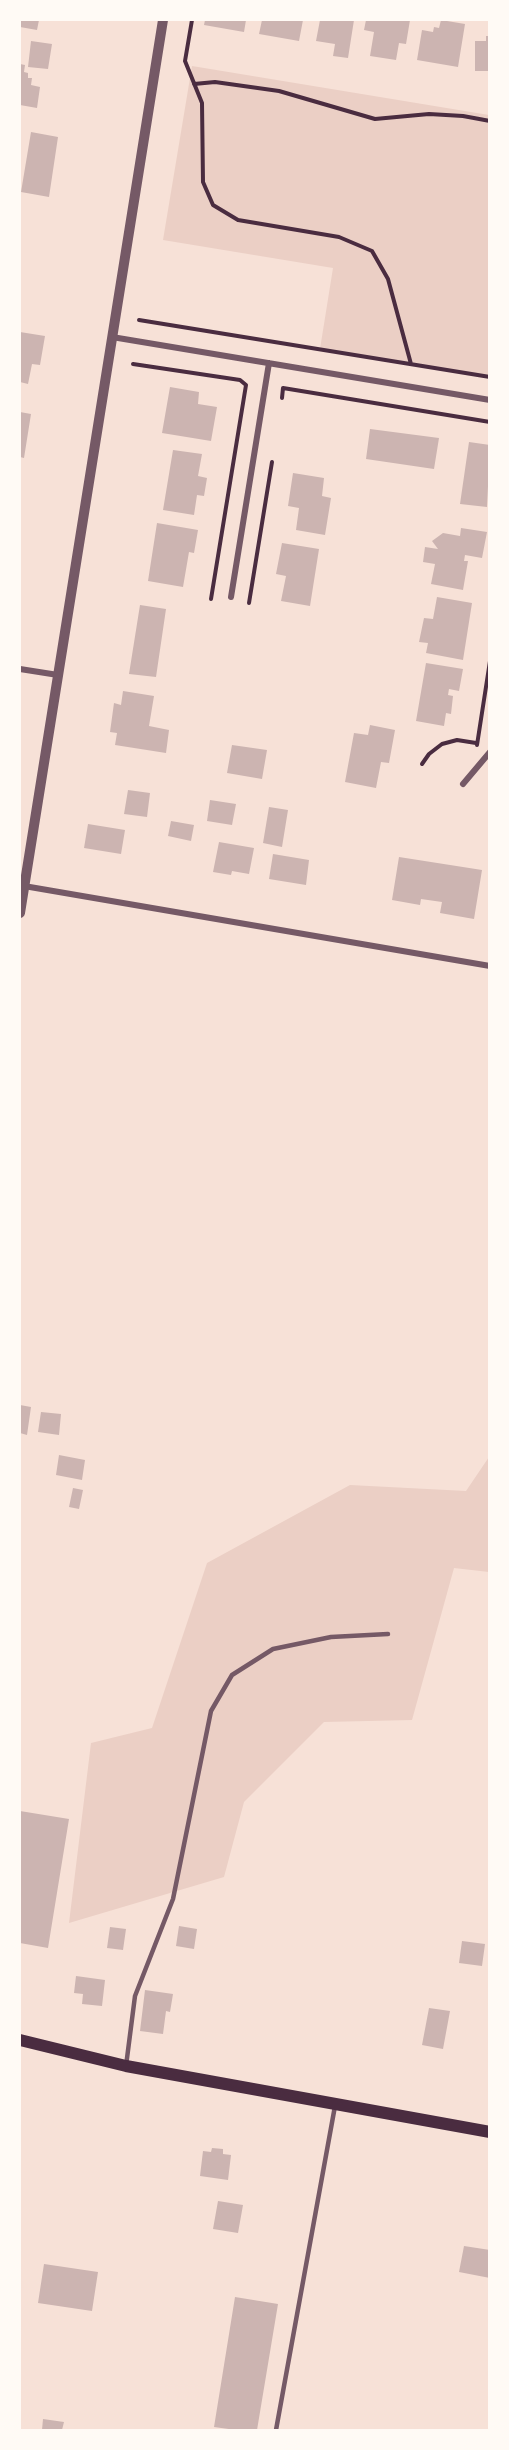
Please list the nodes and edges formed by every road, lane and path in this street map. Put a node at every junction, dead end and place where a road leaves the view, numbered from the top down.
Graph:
1 (162, 20) edge
2 (192, 20) edge
3 (194, 84) junction
4 (489, 121) edge
5 (139, 320) dead end
6 (112, 337) junction
7 (269, 363) junction
8 (133, 364) dead end
9 (411, 364) junction
10 (489, 377) edge
11 (282, 398) dead end
12 (489, 400) edge
13 (489, 422) edge
14 (272, 462) dead end
15 (231, 597) dead end
16 (211, 599) dead end
17 (249, 603) dead end
18 (489, 661) edge
19 (20, 669) edge
20 (58, 675) junction
21 (489, 752) edge
22 (422, 764) dead end
23 (463, 784) dead end
24 (24, 886) junction
25 (20, 913) edge
26 (489, 966) edge
27 (388, 1634) dead end
28 (20, 2040) edge
29 (126, 2066) junction
30 (335, 2106) junction
31 (489, 2132) edge
32 (276, 2430) edge

1 - 6 street
2 - 3 path
3 - 4 path
3 - 9 path
5 - 9 path
6 - 7 street
6 - 20 street
7 - 12 street
7 - 15 street
8 - 16 path
9 - 10 path
11 - 13 path
14 - 17 path
18 - 22 path
19 - 20 street
20 - 24 street
21 - 23 street
24 - 25 street
24 - 26 street
27 - 29 lane
28 - 29 main road
29 - 30 main road
30 - 31 main road
30 - 32 lane

